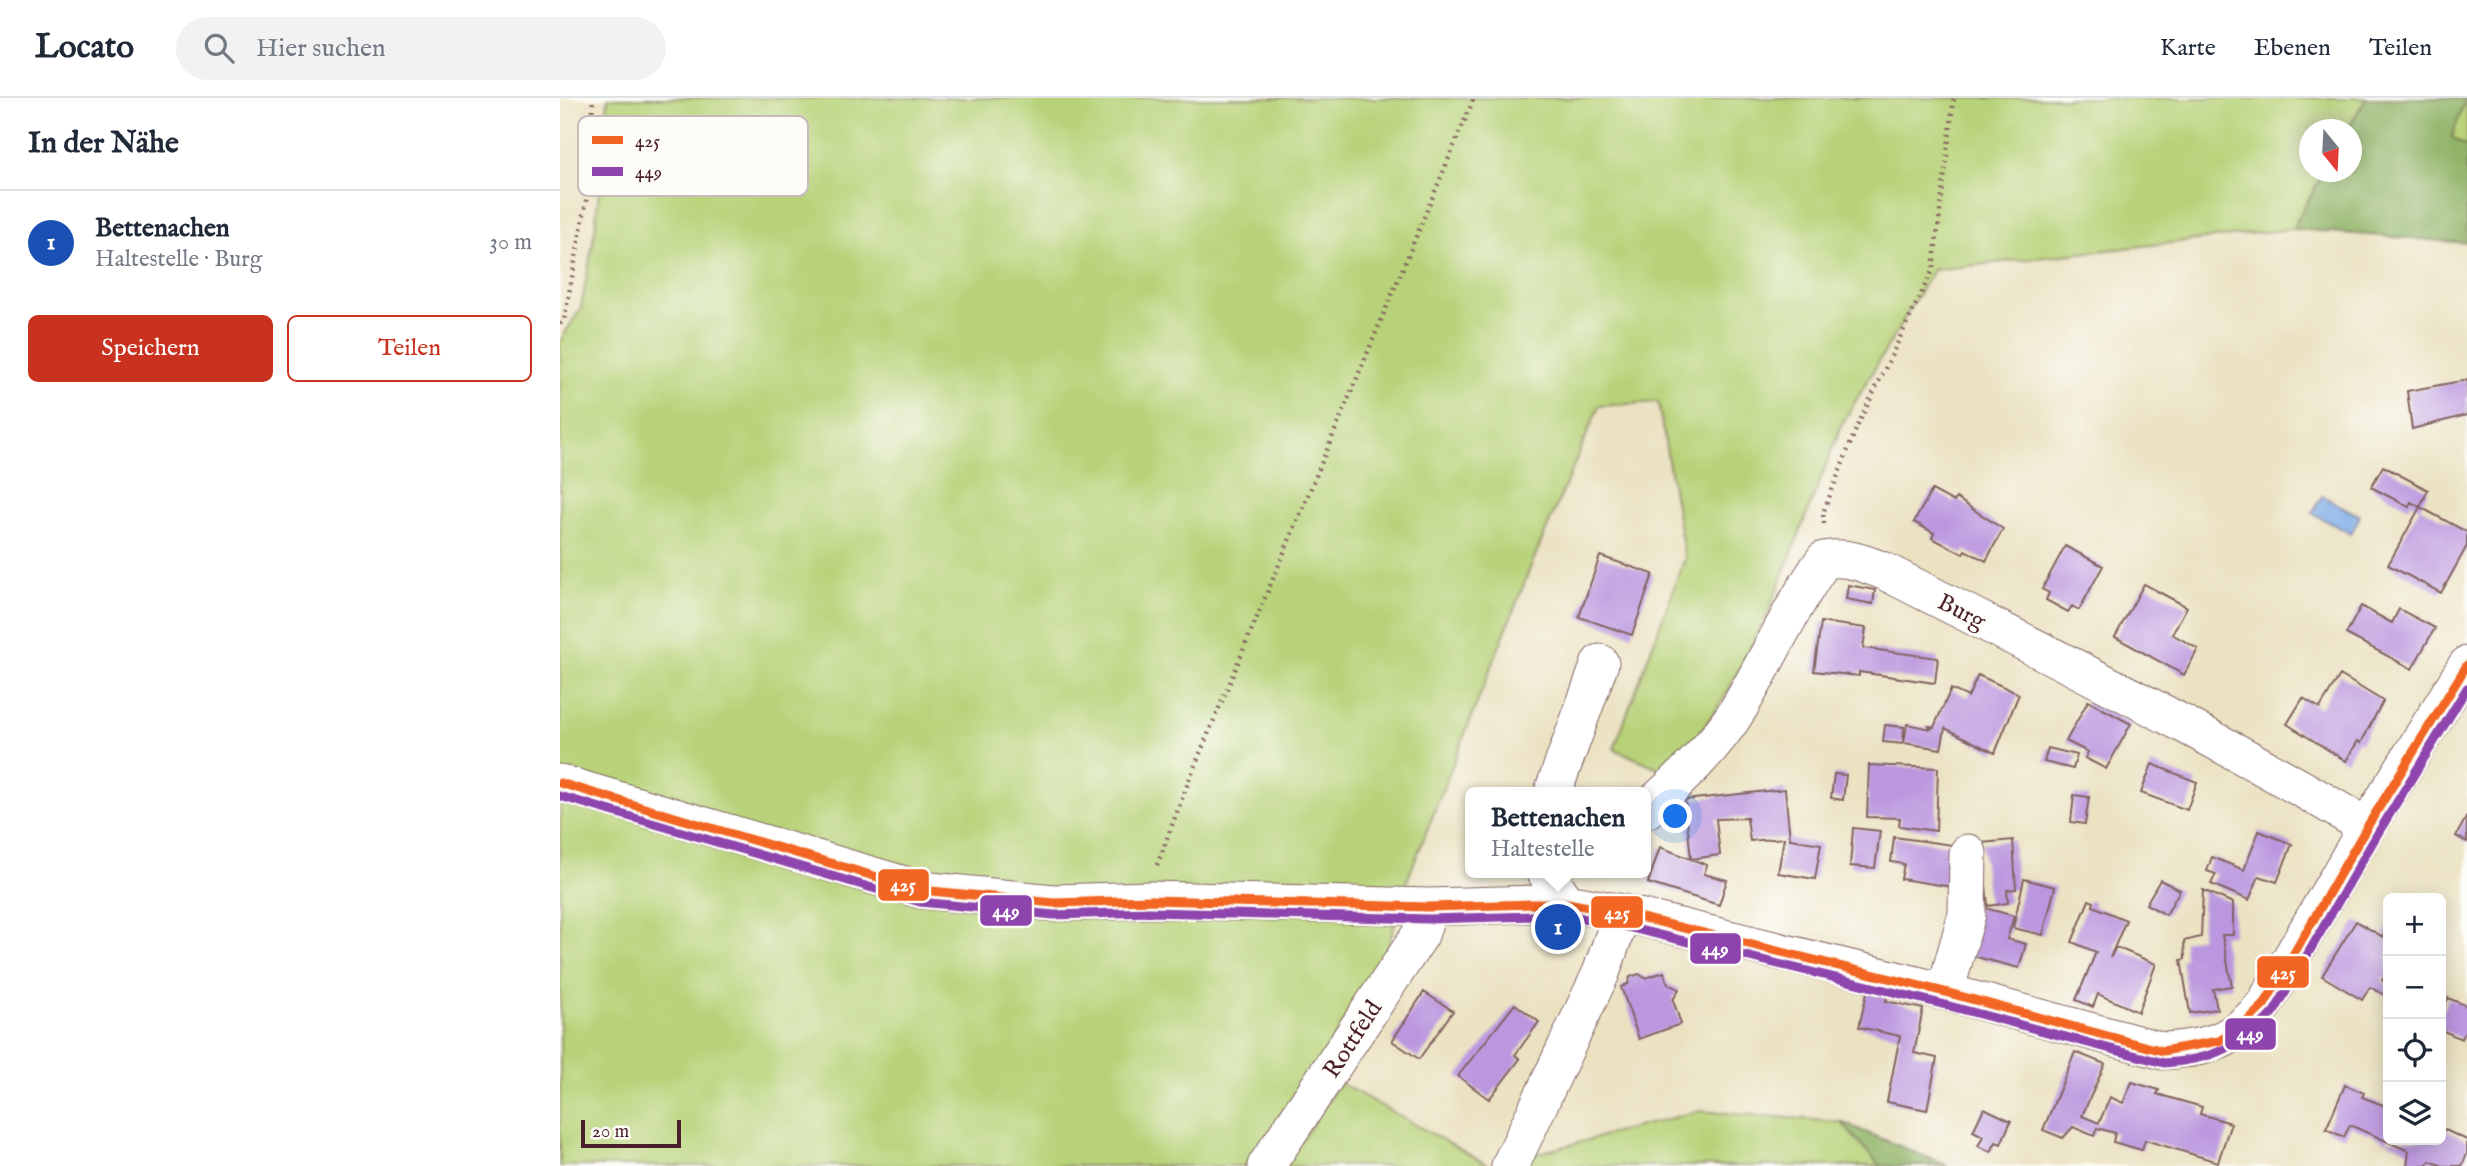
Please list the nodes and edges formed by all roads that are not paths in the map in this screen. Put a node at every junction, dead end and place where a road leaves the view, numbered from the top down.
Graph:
1 (1600, 663) dead end
2 (2467, 665) edge
3 (560, 783) edge
4 (1555, 787) edge
5 (1651, 806) edge
6 (2367, 827) junction
7 (1968, 853) dead end
8 (1555, 878) edge
9 (1572, 888) edge
10 (1429, 907) junction
11 (1622, 913) junction
12 (1945, 992) junction
13 (1266, 1166) edge
14 (1510, 1166) edge

1 - 4 street
2 - 6 street
3 - 10 street
5 - 6 street, Burg
6 - 12 street
7 - 12 street
8 - 9 street
9 - 10 street
9 - 11 street
10 - 13 street, Rottfeld
11 - 12 street
11 - 14 street

